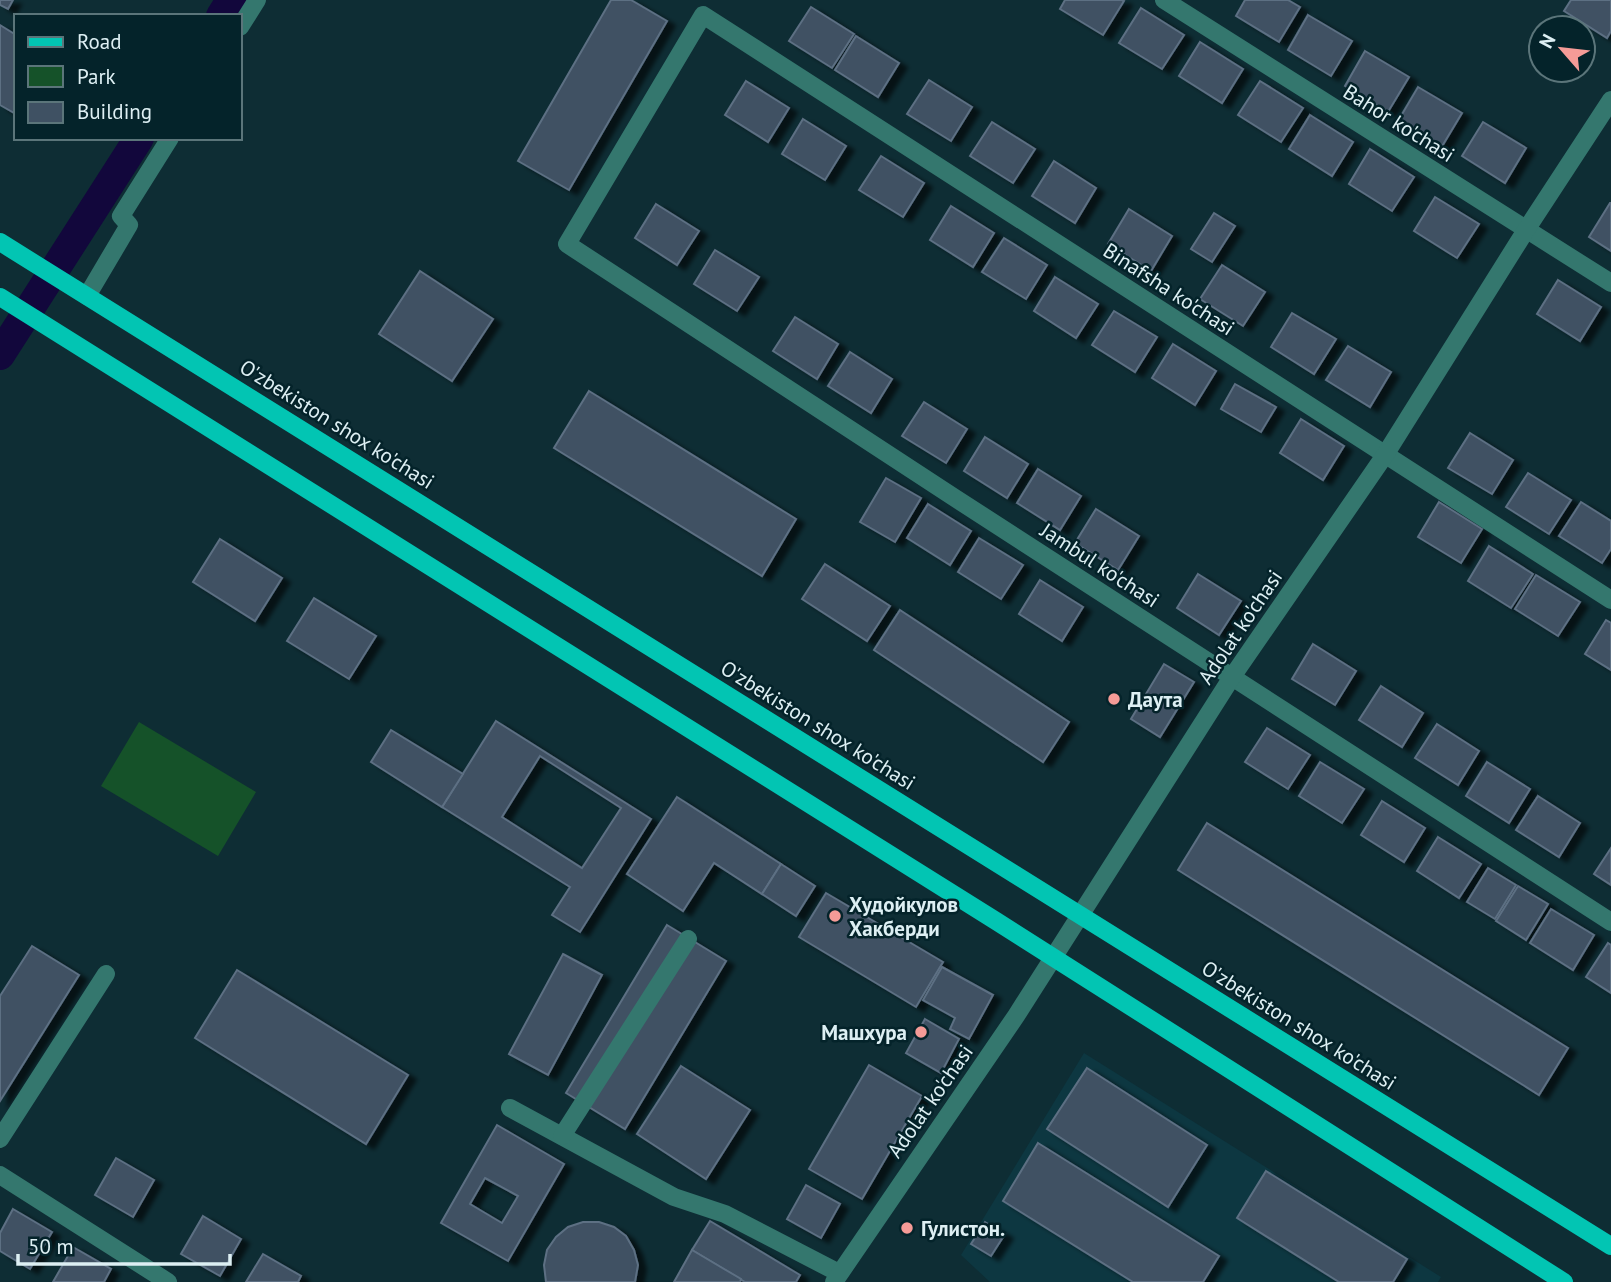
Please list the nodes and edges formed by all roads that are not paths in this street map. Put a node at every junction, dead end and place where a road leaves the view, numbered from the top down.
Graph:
1 (257, 0) edge
2 (1164, 0) edge
3 (703, 15) joint
4 (242, 24) edge
5 (1611, 100) edge
6 (169, 140) edge
7 (1526, 230) junction
8 (0, 242) edge
9 (1611, 283) edge
10 (0, 297) edge
11 (94, 300) junction
12 (1385, 455) junction
13 (1611, 600) edge
14 (1232, 677) junction
15 (1080, 915) junction
16 (1611, 922) edge
17 (688, 939) dead end
18 (1053, 958) junction
19 (106, 974) dead end
20 (510, 1108) dead end
21 (562, 1136) junction
22 (0, 1139) edge
23 (0, 1175) edge
24 (1611, 1246) edge
25 (836, 1278) edge
26 (169, 1282) edge
27 (1564, 1282) edge

1 - 4 street
2 - 7 street, Bahor ko'chasi
3 - 12 street, Binafsha ko'chasi
3 - 14 street, Jambul ko'chasi
5 - 7 street, Adolat ko'chasi
6 - 11 street
7 - 9 street, Bahor ko'chasi
7 - 12 street, Adolat ko'chasi
8 - 11 main road, O'zbekiston shox ko'chasi
10 - 18 main road
11 - 15 main road, O'zbekiston shox ko'chasi
12 - 13 street, Binafsha ko'chasi
12 - 14 street, Adolat ko'chasi
14 - 15 street, Adolat ko'chasi
14 - 16 street, Jambul ko'chasi
15 - 18 street, Adolat ko'chasi
15 - 24 main road, O'zbekiston shox ko'chasi
17 - 21 street
18 - 25 street, Adolat ko'chasi
18 - 27 main road
19 - 22 street
20 - 21 street
21 - 25 street
23 - 26 street

